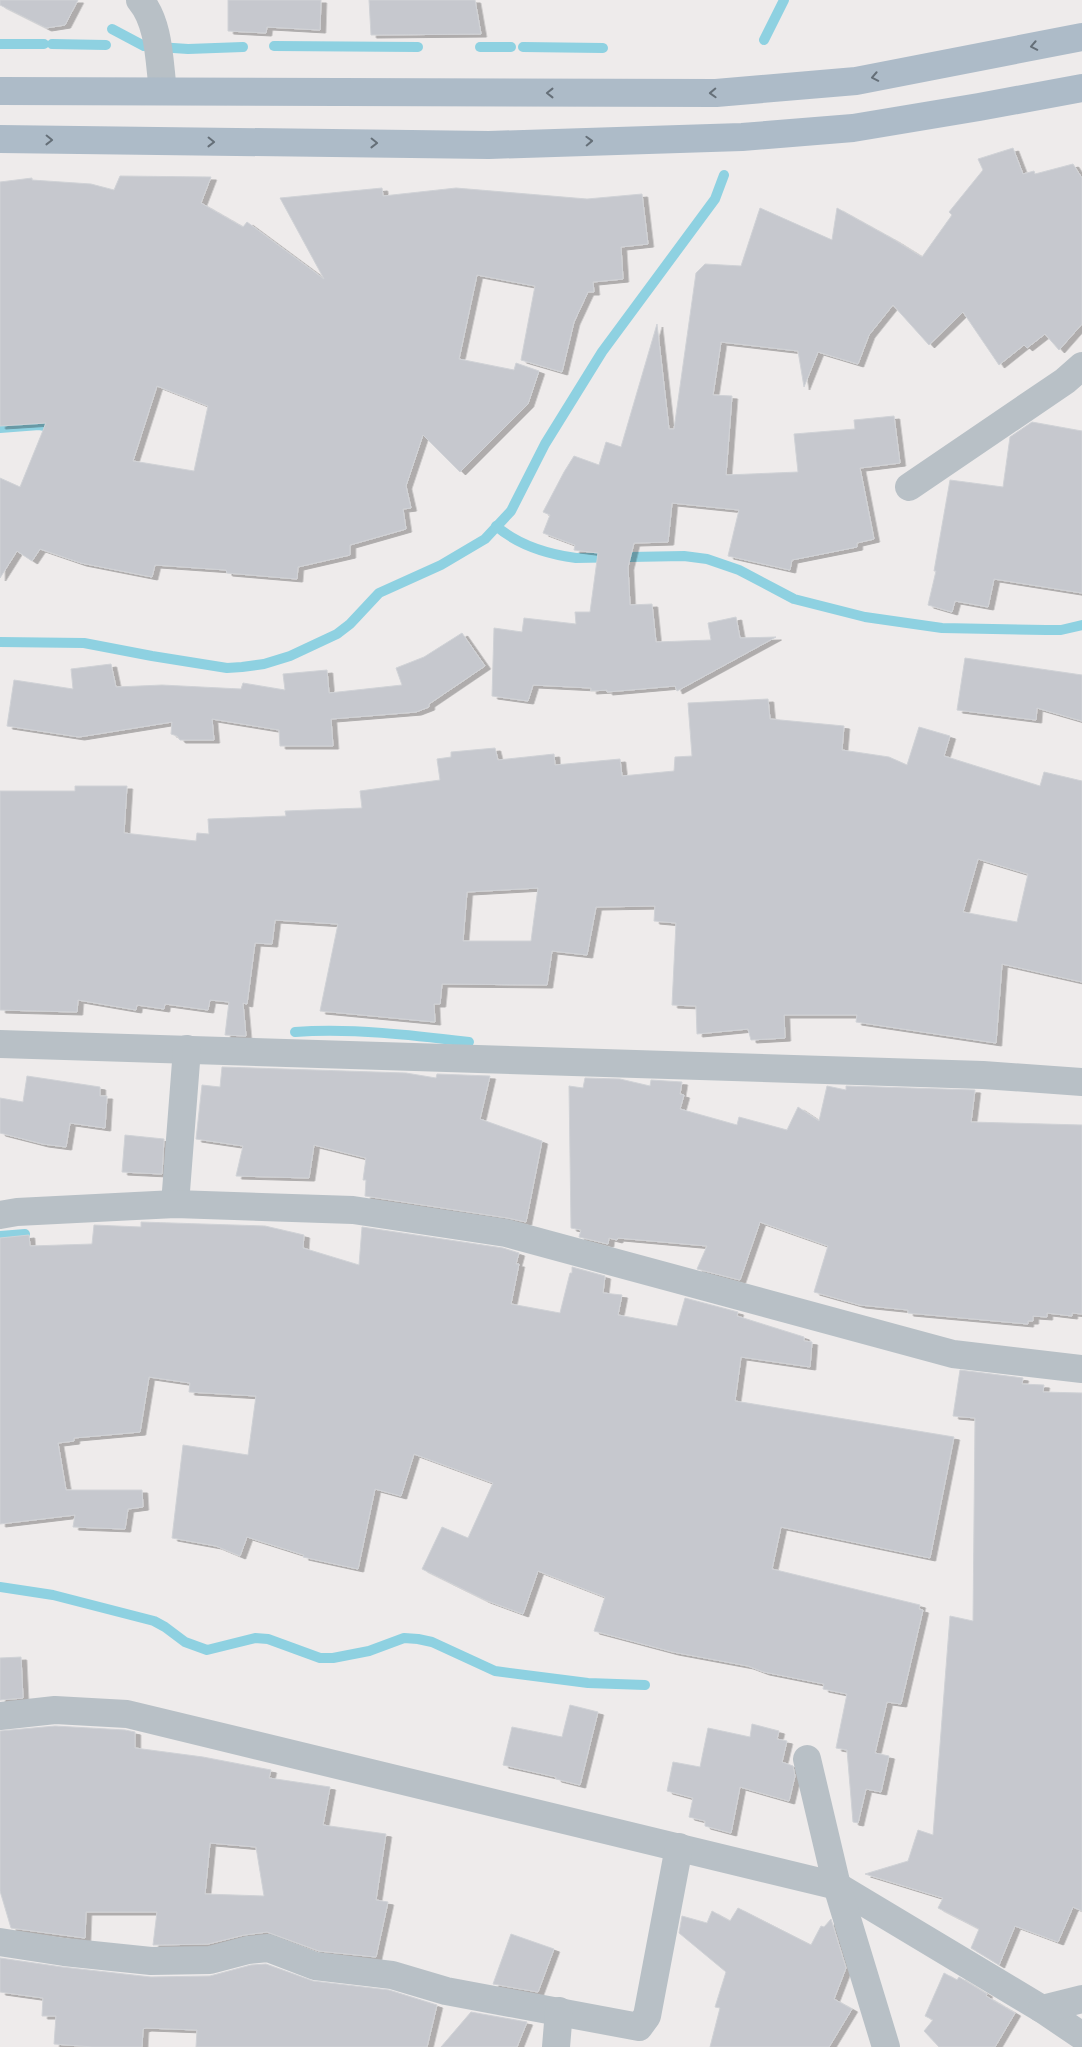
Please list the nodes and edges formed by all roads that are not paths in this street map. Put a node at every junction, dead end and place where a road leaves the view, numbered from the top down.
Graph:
1 (140, 0) edge
2 (1082, 37) edge
3 (1082, 88) edge
4 (0, 91) edge
5 (163, 91) junction
6 (0, 139) edge
7 (1082, 366) edge
8 (909, 487) dead end
9 (0, 1044) edge
10 (188, 1049) junction
11 (1082, 1082) edge
12 (175, 1204) junction
13 (0, 1215) edge
14 (1082, 1369) edge
15 (0, 1716) edge
16 (807, 1759) dead end
17 (678, 1848) junction
18 (837, 1886) junction
19 (0, 1942) edge
20 (1082, 1999) edge
21 (1042, 2009) junction
22 (559, 2012) junction
23 (1082, 2036) edge
24 (556, 2047) edge
25 (886, 2047) edge

1 - 5 street
2 -> 5 main road
6 -> 3 main road
4 - 5 main road
7 - 8 street
9 - 10 street
10 - 11 street
10 - 12 street
12 - 13 street
12 - 14 street
15 - 17 street
16 - 18 street
17 - 18 street
17 - 22 street
18 - 21 street
18 - 25 street
19 - 22 street
20 - 21 street
21 - 23 street
22 - 24 street

